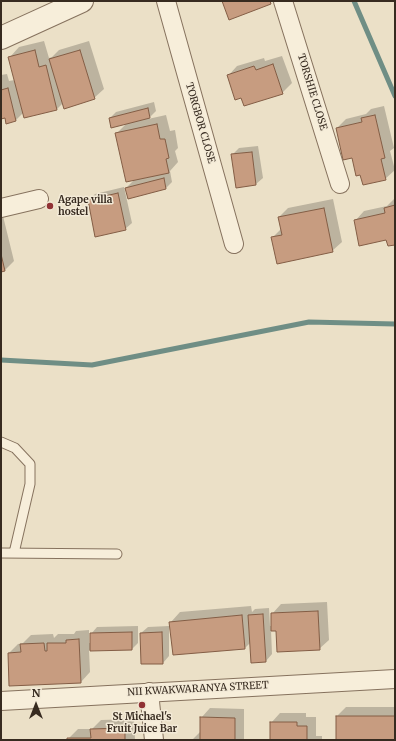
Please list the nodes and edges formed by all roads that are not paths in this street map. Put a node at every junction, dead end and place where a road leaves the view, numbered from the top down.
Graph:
1 (82, 1) edge
2 (166, 1) edge
3 (283, 1) edge
4 (1, 38) edge
5 (340, 184) dead end
6 (40, 199) dead end
7 (1, 208) edge
8 (234, 244) dead end
9 (1, 442) edge
10 (1, 553) edge
11 (14, 553) junction
12 (117, 554) dead end
13 (395, 679) edge
14 (149, 692) junction
15 (1, 701) edge
16 (154, 740) edge

1 - 4 street
2 - 8 street, TORGBOR CLOSE
3 - 5 street, TORSHIE CLOSE
6 - 7 street
9 - 11 lane
10 - 11 lane
11 - 12 lane
13 - 14 street, NII KWAKWARANYA STREET
14 - 15 street, NII KWAKWARANYA STREET
14 - 16 street

